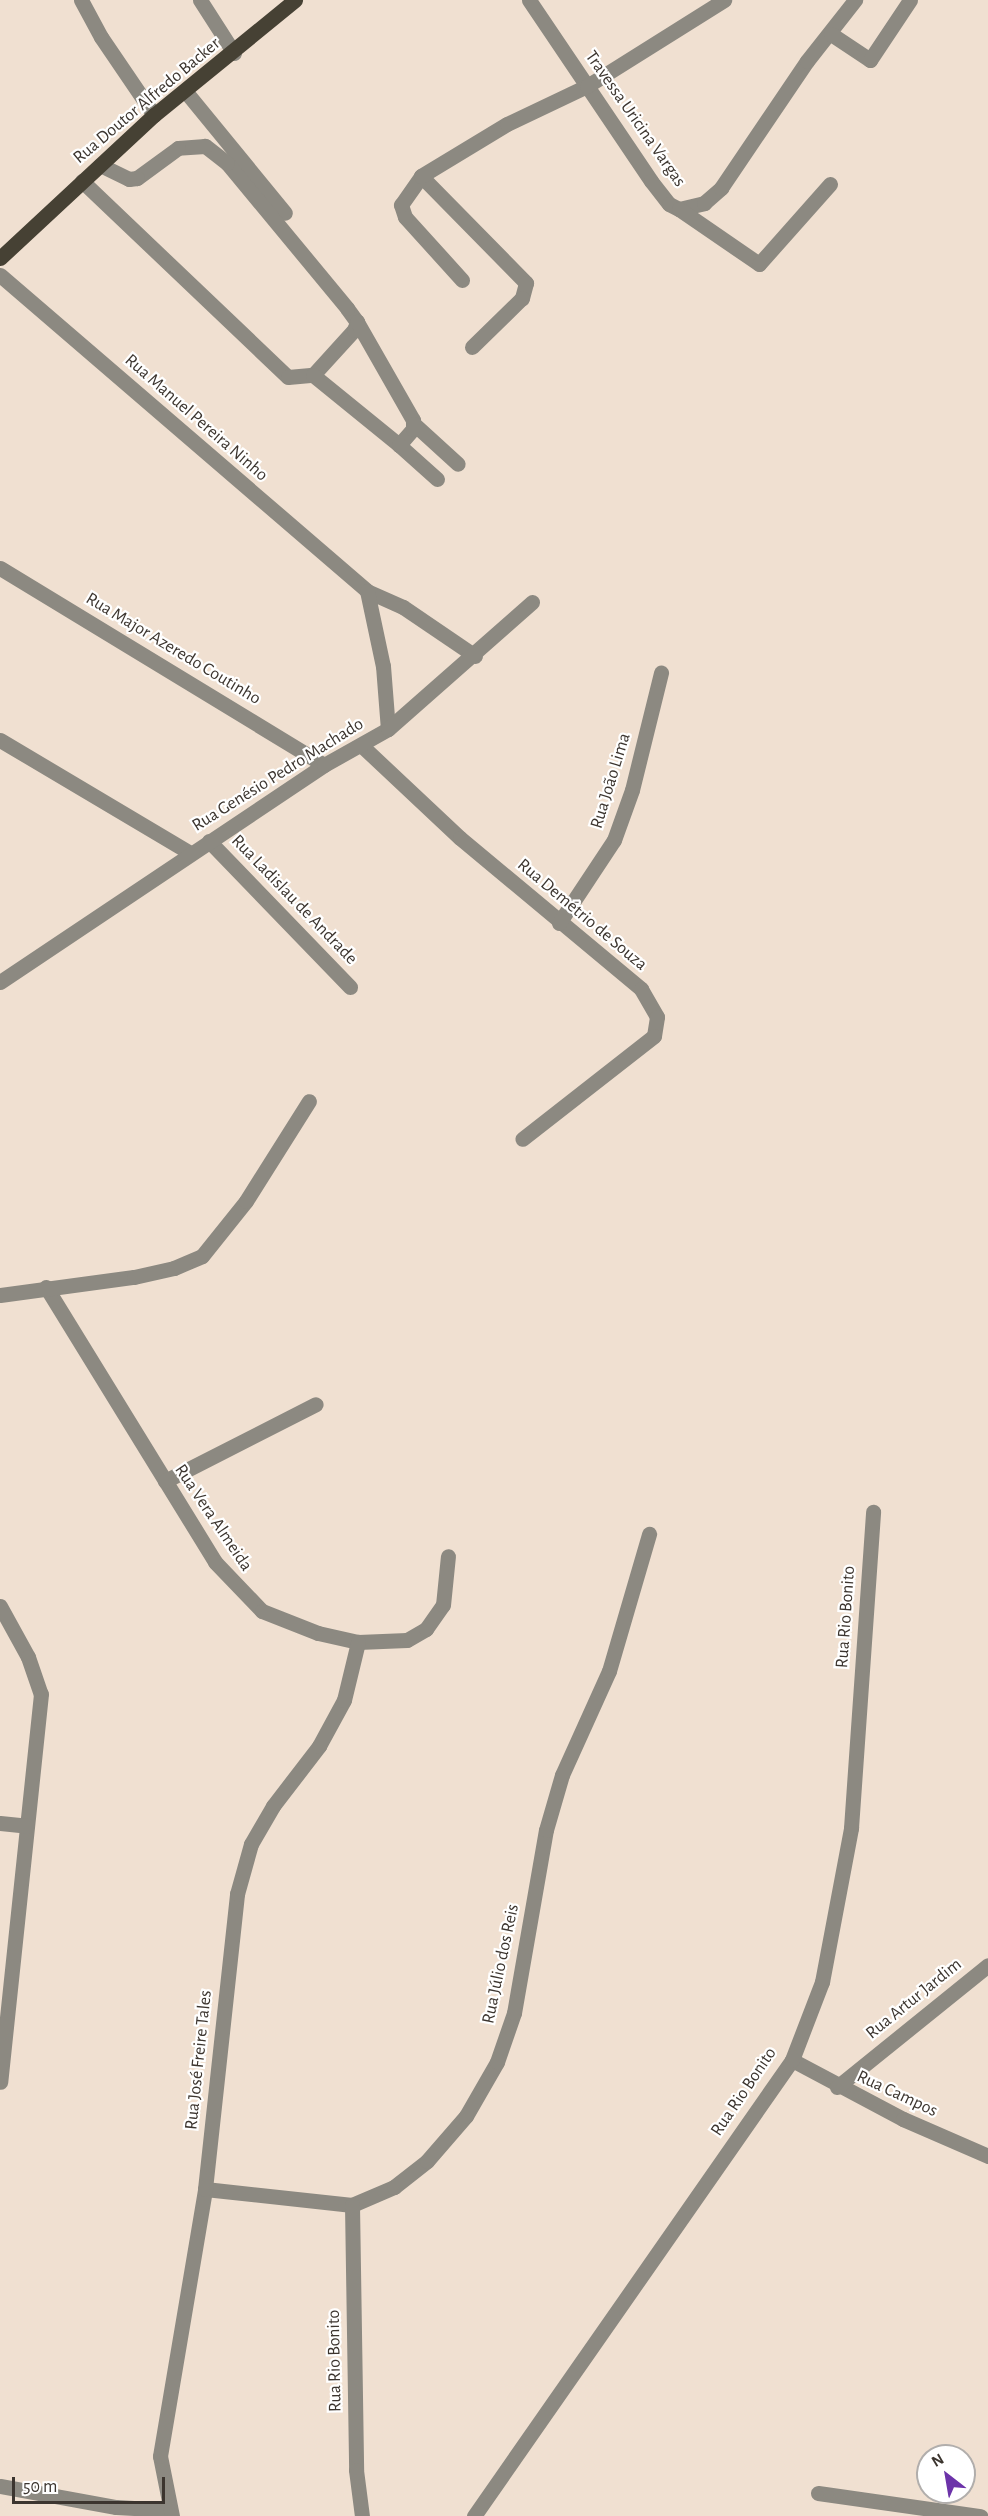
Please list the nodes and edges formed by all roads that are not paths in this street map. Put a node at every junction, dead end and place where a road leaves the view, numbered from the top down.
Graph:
1 (81, 0) edge
2 (200, 0) edge
3 (295, 0) edge
4 (529, 0) edge
5 (724, 0) edge
6 (855, 0) edge
7 (910, 0) edge
8 (831, 34) junction
9 (234, 52) junction
10 (587, 86) junction
11 (186, 92) junction
12 (154, 116) junction
13 (100, 165) junction
14 (420, 176) junction
15 (82, 181) junction
16 (830, 184) dead end
17 (679, 209) junction
18 (285, 213) dead end
19 (0, 258) edge
20 (0, 275) edge
21 (462, 280) dead end
22 (357, 322) junction
23 (472, 347) dead end
24 (313, 375) junction
25 (414, 424) junction
26 (399, 446) junction
27 (458, 464) dead end
28 (437, 478) dead end
29 (0, 568) edge
30 (367, 591) junction
31 (532, 603) dead end
32 (475, 656) junction
33 (661, 673) dead end
34 (388, 729) junction
35 (0, 740) edge
36 (362, 746) junction
37 (324, 765) junction
38 (209, 841) junction
39 (190, 853) junction
40 (559, 923) junction
41 (3, 976) edge
42 (350, 987) dead end
43 (309, 1101) dead end
44 (522, 1139) dead end
45 (46, 1287) junction
46 (0, 1295) edge
47 (316, 1404) dead end
48 (165, 1481) junction
49 (873, 1512) dead end
50 (649, 1534) dead end
51 (448, 1556) dead end
52 (0, 1606) edge
53 (358, 1642) junction
54 (0, 1823) edge
55 (27, 1826) junction
56 (988, 1965) edge
57 (792, 2060) junction
58 (0, 2080) edge
59 (837, 2086) junction
60 (988, 2156) edge
61 (205, 2189) junction
62 (352, 2205) junction
63 (0, 2486) edge
64 (818, 2493) dead end
65 (170, 2513) edge
66 (362, 2516) edge
67 (474, 2516) edge
68 (980, 2516) edge

1 - 12 street
2 - 9 street
3 - 9 main road, Rua Doutor Alfredo Backer
4 - 10 street, Travessa Uricina Vargas
5 - 10 street
6 - 8 street, Travessa Uricina Vargas
7 - 8 street
8 - 17 street, Travessa Uricina Vargas
9 - 11 main road, Rua Doutor Alfredo Backer
10 - 14 street
10 - 17 street, Travessa Uricina Vargas
11 - 12 main road, Rua Doutor Alfredo Backer
11 - 18 street
12 - 13 main road, Rua Doutor Alfredo Backer
13 - 15 main road, Rua Doutor Alfredo Backer
13 - 22 street
14 - 21 street
14 - 23 street
15 - 19 main road, Rua Doutor Alfredo Backer
15 - 24 street
16 - 17 street
20 - 30 street, Rua Manuel Pereira Ninho
22 - 24 street
22 - 25 street
24 - 26 street
25 - 26 street
25 - 27 street
26 - 28 street
29 - 37 street, Rua Major Azeredo Coutinho
30 - 32 street, Rua Manuel Pereira Ninho
30 - 34 street
31 - 32 street, Rua Genésio Pedro Machado
32 - 34 street, Rua Genésio Pedro Machado
33 - 40 street, Rua João Lima
34 - 36 street, Rua Genésio Pedro Machado
35 - 39 street
36 - 37 street, Rua Genésio Pedro Machado
36 - 40 street, Rua Demétrio de Souza
37 - 38 street, Rua Genésio Pedro Machado
38 - 39 street, Rua Genésio Pedro Machado
38 - 42 street, Rua Ladislau de Andrade
39 - 41 street, Rua Genésio Pedro Machado
40 - 44 street, Rua Demétrio de Souza
43 - 45 street
45 - 46 street
45 - 48 street, Rua Vera Almeida
47 - 48 street
48 - 53 street, Rua Vera Almeida
49 - 57 street, Rua Rio Bonito
50 - 62 street, Rua Júlio dos Reis
51 - 53 street, Rua Vera Almeida
52 - 55 street
53 - 61 street, Rua José Freire Tales
54 - 55 street
55 - 58 street
56 - 59 street, Rua Artur Jardim
57 - 59 street, Rua Campos
57 - 67 street, Rua Rio Bonito
59 - 60 street, Rua Campos
61 - 62 street, Rua Júlio dos Reis
61 - 65 street, Rua José Freire Tales
62 - 66 street, Rua Rio Bonito
63 - 65 street
64 - 68 street

